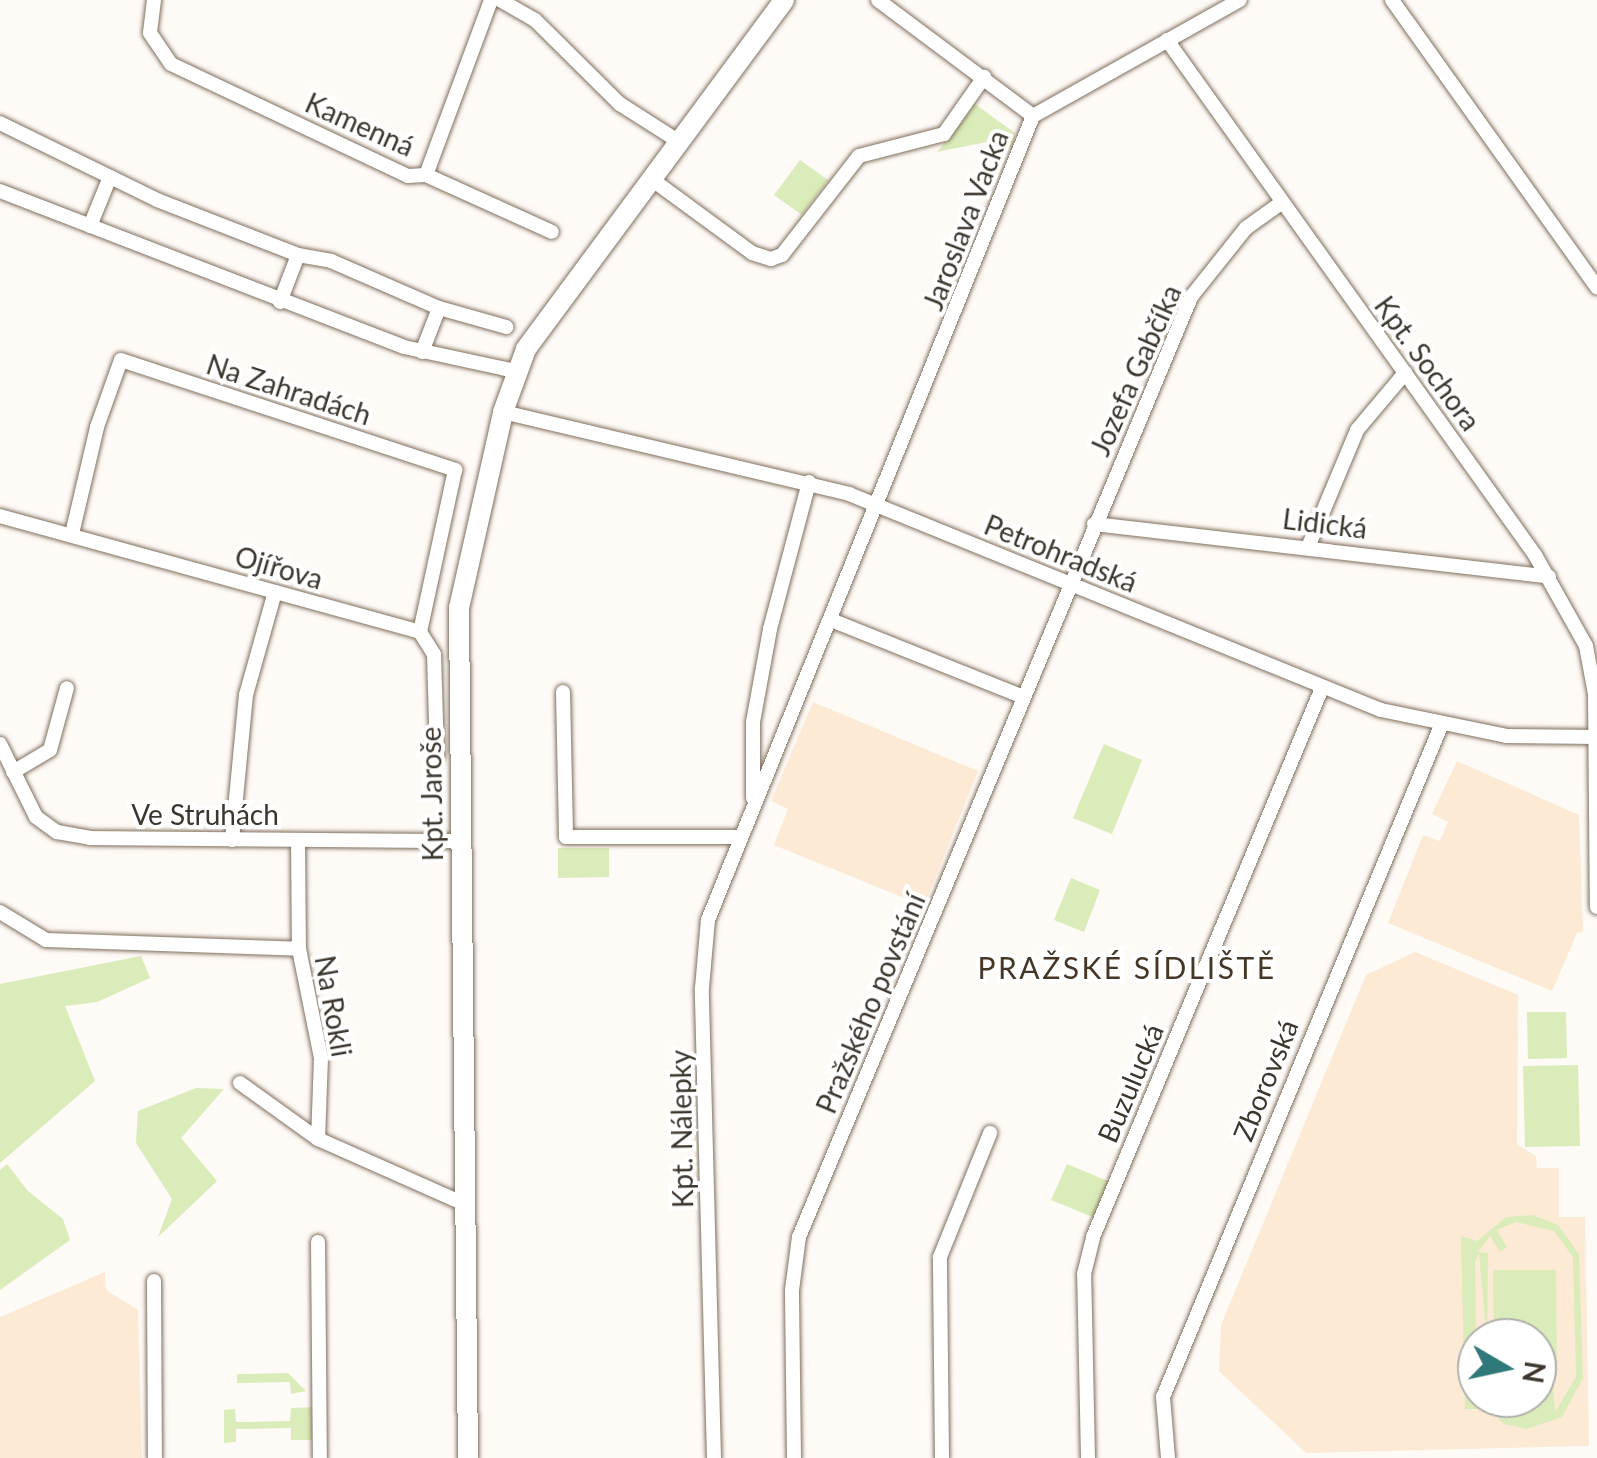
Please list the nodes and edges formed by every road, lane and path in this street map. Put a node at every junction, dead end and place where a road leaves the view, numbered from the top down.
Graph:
1 (154, 0) edge
2 (491, 0) edge
3 (500, 0) edge
4 (784, 0) edge
5 (878, 0) edge
6 (1240, 0) edge
7 (1392, 0) edge
8 (1167, 40) junction
9 (984, 77) junction
10 (1033, 116) junction
11 (0, 123) edge
12 (678, 141) junction
13 (426, 175) junction
14 (110, 177) junction
15 (650, 178) junction
16 (0, 191) edge
17 (1281, 203) junction
18 (90, 226) junction
19 (552, 232) dead end
20 (298, 255) junction
21 (1597, 287) edge
22 (280, 302) junction
23 (439, 308) junction
24 (506, 327) dead end
25 (422, 352) junction
26 (515, 370) junction
27 (1405, 374) junction
28 (503, 412) junction
29 (809, 482) junction
30 (879, 506) junction
31 (0, 516) edge
32 (1094, 524) junction
33 (72, 534) junction
34 (1310, 545) junction
35 (1549, 578) junction
36 (1069, 582) junction
37 (275, 592) junction
38 (832, 620) junction
39 (420, 632) junction
40 (67, 688) dead end
41 (1322, 688) junction
42 (563, 692) dead end
43 (1024, 698) junction
44 (1441, 726) junction
45 (1596, 737) edge
46 (0, 744) edge
47 (437, 757) dead end
48 (12, 772) junction
49 (754, 808) junction
50 (741, 837) junction
51 (232, 840) junction
52 (298, 840) junction
53 (460, 841) junction
54 (1597, 908) edge
55 (0, 912) edge
56 (299, 949) junction
57 (240, 1083) dead end
58 (990, 1133) dead end
59 (318, 1139) junction
60 (465, 1204) junction
61 (318, 1242) dead end
62 (154, 1281) dead end
63 (155, 1458) edge
64 (320, 1458) edge
65 (468, 1458) edge
66 (714, 1458) edge
67 (794, 1458) edge
68 (942, 1458) edge
69 (1088, 1458) edge
70 (1168, 1458) edge

1 - 13 street, Kamenná
2 - 13 street, Kamenná
3 - 12 street
4 - 12 street, Kpt. Jaroše
5 - 9 street
6 - 8 street, Jaroslava Vacka
7 - 21 street
8 - 10 street, Jaroslava Vacka
8 - 17 street, Kpt. Sochora
9 - 10 street
9 - 15 street
10 - 30 street, Jaroslava Vacka
11 - 14 street
12 - 15 street, Kpt. Jaroše
13 - 19 street
14 - 18 street
14 - 20 street
15 - 26 street, Kpt. Jaroše
16 - 18 street
17 - 27 street, Kpt. Sochora
17 - 32 street, Jozefa Gabčíka
18 - 22 street
20 - 22 street
20 - 23 street
22 - 25 street
23 - 24 street
23 - 25 street
25 - 26 street
26 - 28 street, Kpt. Jaroše
27 - 34 street
27 - 35 street, Kpt. Sochora
28 - 29 street, Petrohradská
28 - 53 street, Kpt. Jaroše
29 - 30 street, Petrohradská
29 - 49 street, Kpt. Nálepky
30 - 36 street, Petrohradská
30 - 38 street, Kpt. Nálepky
31 - 33 street, Ojířova
32 - 34 street, Lidická
32 - 36 street, Jozefa Gabčíka
33 - 37 street, Ojířova
33 - 39 street, Na Zahradách
34 - 35 street, Lidická
35 - 45 street, Kpt. Sochora
36 - 41 street, Petrohradská
36 - 43 street, Pražského povstání
37 - 39 street, Ojířova
37 - 51 street
38 - 43 street
38 - 49 street, Kpt. Nálepky
39 - 47 street
40 - 48 street
41 - 44 street, Petrohradská
41 - 69 street, Buzulucká
42 - 50 street
43 - 67 street, Pražského povstání
44 - 45 street, Petrohradská
44 - 70 street, Zborovská
45 - 54 street, Kpt. Sochora
46 - 48 street, Ve Struhách
48 - 51 street, Ve Struhách
49 - 50 street, Kpt. Nálepky
50 - 66 street, Kpt. Nálepky
51 - 52 street, Ve Struhách
52 - 53 street, Ve Struhách
52 - 56 street, Na Rokli
53 - 60 street, Kpt. Jaroše
55 - 56 street
56 - 59 street, Na Rokli
57 - 59 street
58 - 68 street
59 - 60 street
60 - 65 street, Kpt. Jaroše
61 - 64 street
62 - 63 street

